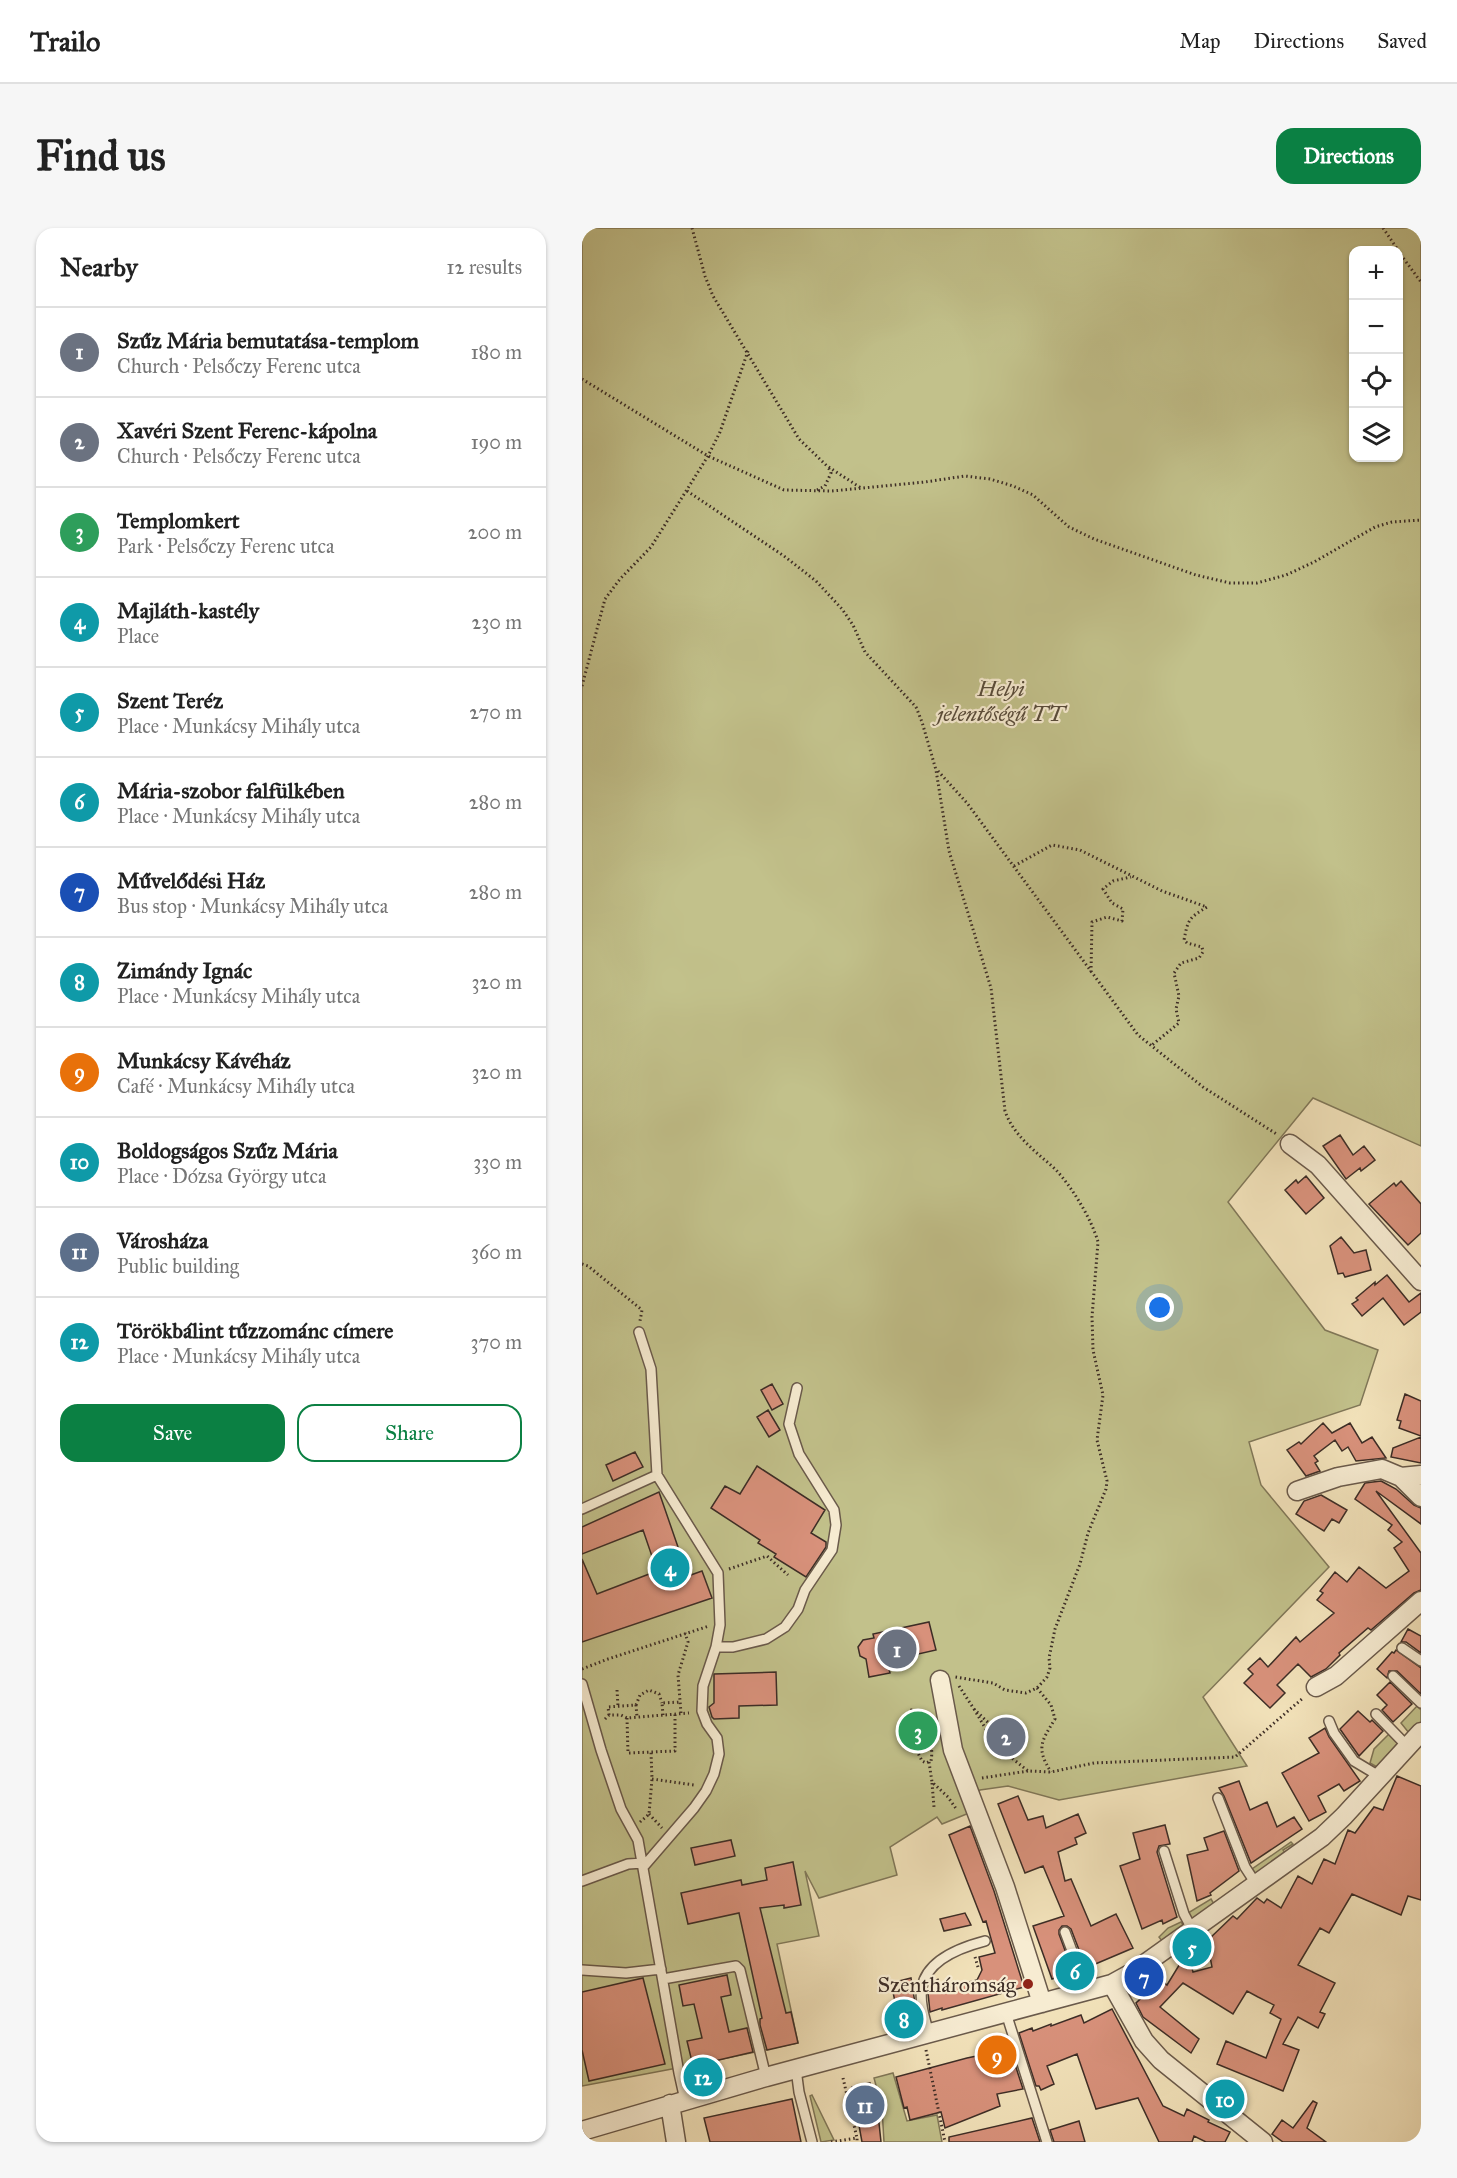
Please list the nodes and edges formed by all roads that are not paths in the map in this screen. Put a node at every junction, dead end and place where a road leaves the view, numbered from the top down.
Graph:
1 (1290, 1144) road end
2 (1421, 1281) edge
3 (639, 1332) road end
4 (797, 1388) dead end
5 (657, 1475) junction
6 (1421, 1475) edge
7 (1401, 1477) junction
8 (1297, 1491) dead end
9 (1421, 1497) edge
10 (582, 1509) edge
11 (1421, 1600) edge
12 (716, 1647) junction
13 (1402, 1648) dead end
14 (1421, 1661) edge
15 (1393, 1676) dead end
16 (945, 1679) road end
17 (582, 1684) edge
18 (1311, 1691) road end
19 (1421, 1702) edge
20 (1376, 1714) dead end
21 (1329, 1720) dead end
22 (1421, 1732) edge
23 (1407, 1746) junction
24 (1379, 1776) junction
25 (1218, 1798) dead end
26 (1164, 1851) dead end
27 (643, 1864) junction
28 (582, 1881) edge
29 (1256, 1884) junction
30 (1192, 1929) junction
31 (1065, 1932) dead end
32 (985, 1941) dead end
33 (582, 1970) edge
34 (662, 1974) junction
35 (1112, 1984) junction
36 (1087, 1991) junction
37 (1042, 2003) junction
38 (1006, 2013) junction
39 (926, 2034) junction
40 (796, 2070) junction
41 (766, 2077) junction
42 (677, 2102) junction
43 (582, 2131) edge
44 (676, 2142) edge
45 (812, 2142) edge
46 (1047, 2142) edge
47 (1263, 2142) edge

1 - 2 street
3 - 5 lane
4 - 12 lane
5 - 10 lane
5 - 12 lane
6 - 7 street
7 - 8 street
7 - 9 street
11 - 18 street
12 - 27 lane
13 - 14 lane
15 - 19 lane
16 - 37 street
17 - 27 lane
20 - 23 lane
21 - 24 lane
22 - 23 street
23 - 24 street
24 - 29 street
25 - 29 lane
26 - 30 lane
27 - 28 lane
27 - 34 lane
29 - 30 street
30 - 35 street
31 - 36 lane
32 - 39 lane
33 - 34 lane
34 - 41 lane
34 - 42 lane
35 - 36 street
35 - 47 street
36 - 37 street
37 - 38 street
38 - 39 street
38 - 46 lane
39 - 40 street
40 - 41 street
40 - 45 lane
41 - 42 street
42 - 43 street
42 - 44 street

